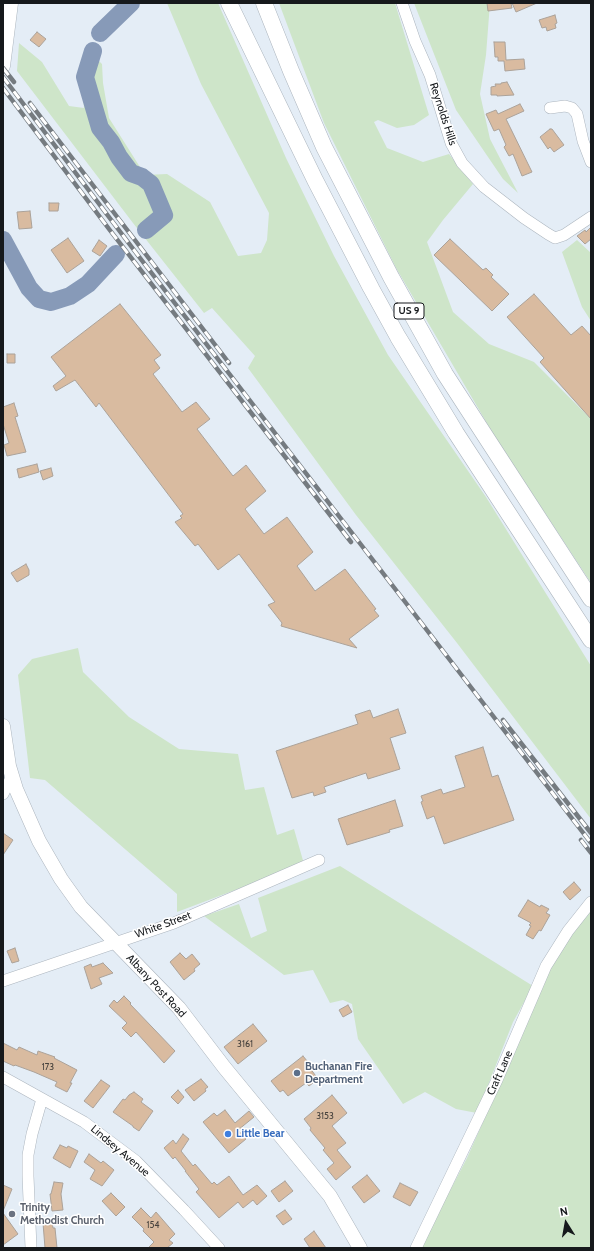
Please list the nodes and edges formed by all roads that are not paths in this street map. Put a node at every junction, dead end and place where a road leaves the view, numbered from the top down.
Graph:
1 (11, 3) edge
2 (229, 3) edge
3 (241, 3) edge
4 (264, 3) edge
5 (402, 3) edge
6 (3, 66) edge
7 (278, 105) junction
8 (550, 108) dead end
9 (591, 162) edge
10 (591, 217) edge
11 (591, 599) edge
12 (591, 640) edge
13 (3, 726) edge
14 (12, 776) junction
15 (3, 794) edge
16 (318, 860) dead end
17 (591, 902) edge
18 (114, 942) junction
19 (3, 981) edge
20 (3, 1077) edge
21 (42, 1099) junction
22 (31, 1248) edge
23 (219, 1248) edge
24 (360, 1248) edge
25 (416, 1248) edge

1 - 6 main road
2 - 7 highway
3 - 7 highway, US 9
4 - 11 highway, US 9
5 - 10 street, Reynolds Hills
7 - 12 highway, US 9
8 - 9 street
13 - 14 main road, Albany Post Road
14 - 15 street
14 - 18 main road, Albany Post Road
16 - 18 street, White Street
17 - 25 street, Craft Lane
18 - 19 street, White Street
18 - 24 main road, Albany Post Road
20 - 21 street, Lindsey Avenue
21 - 22 street
21 - 23 street, Lindsey Avenue

